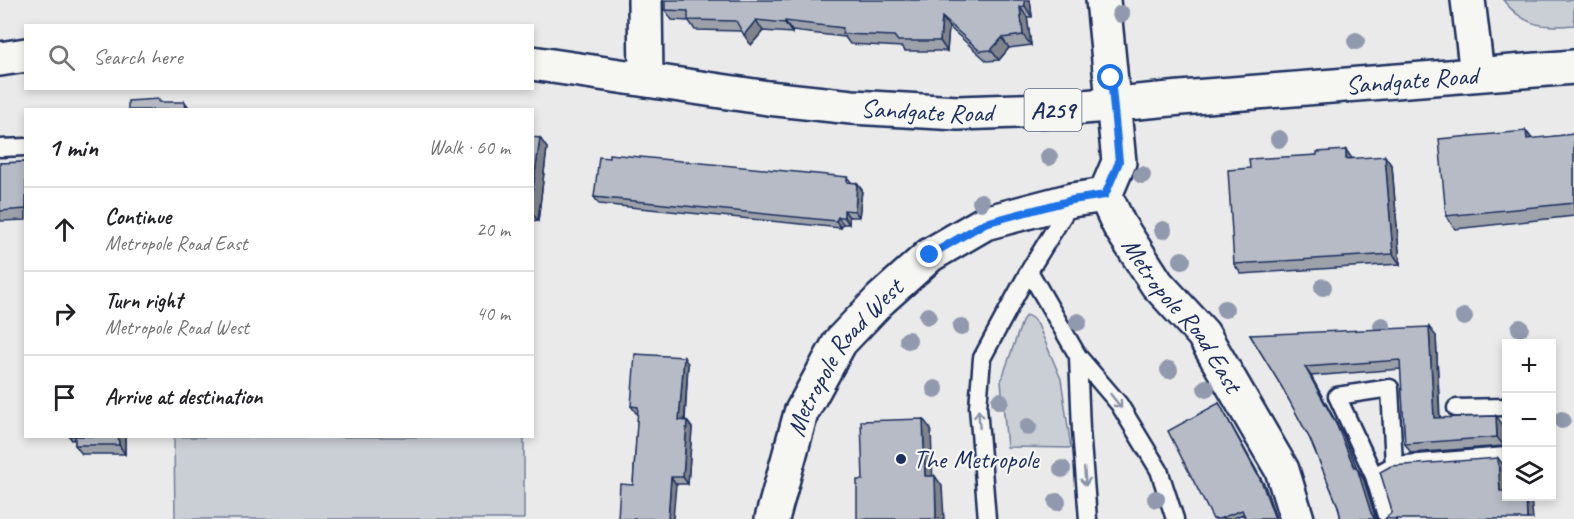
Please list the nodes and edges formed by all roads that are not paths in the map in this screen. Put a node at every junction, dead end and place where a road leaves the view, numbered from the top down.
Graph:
1 (645, 0) edge
2 (1103, 0) edge
3 (1468, 0) edge
4 (24, 55) edge
5 (0, 59) edge
6 (534, 63) edge
7 (1574, 67) edge
8 (1477, 74) junction
9 (646, 78) junction
10 (1115, 105) junction
11 (24, 147) edge
12 (0, 148) edge
13 (1105, 195) junction
14 (1072, 200) junction
15 (1029, 271) junction
16 (1078, 356) junction
17 (1502, 407) edge
18 (1456, 408) dead end
19 (1502, 456) edge
20 (1394, 465) junction
21 (1374, 476) junction
22 (772, 519) edge
23 (987, 519) edge
24 (1088, 519) edge
25 (1174, 519) edge
26 (1297, 519) edge
27 (1387, 519) edge

1 - 9 main road
2 - 10 main road
3 - 8 main road
4 - 5 main road
6 - 9 main road, Sandgate Road / A259
7 - 8 main road, Sandgate Road / A259
8 - 10 main road, Sandgate Road / A259
9 - 10 main road, Sandgate Road / A259
10 - 13 main road
11 - 12 lane
13 - 14 main road, Metropole Road West
13 - 26 main road, Metropole Road East
14 - 15 lane
14 - 22 main road, Metropole Road West
15 - 16 lane
23 -> 15 lane
16 -> 24 lane
16 -> 25 lane
17 - 18 lane
19 - 20 lane
20 - 21 lane
20 - 21 lane
21 - 27 lane

